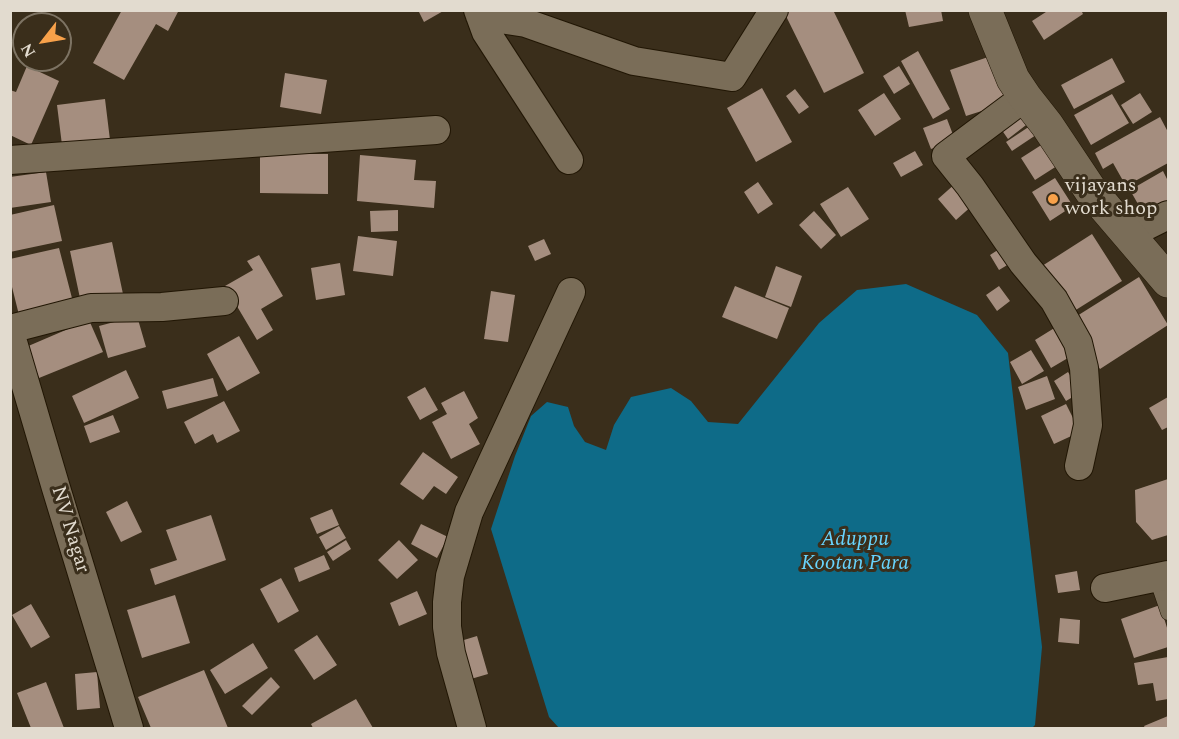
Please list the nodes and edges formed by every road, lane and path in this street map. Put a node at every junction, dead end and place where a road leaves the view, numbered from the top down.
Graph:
1 (774, 10) edge
2 (985, 10) edge
3 (479, 13) edge
4 (1025, 97) junction
5 (436, 130) dead end
6 (10, 160) edge
7 (569, 160) dead end
8 (1168, 215) edge
9 (1128, 235) junction
10 (1168, 281) edge
11 (571, 292) dead end
12 (224, 301) dead end
13 (10, 330) edge
14 (1079, 466) dead end
15 (1162, 576) edge
16 (1105, 588) dead end
17 (1168, 613) edge
18 (129, 729) edge
19 (472, 729) edge

1 - 3 street
2 - 4 street
3 - 7 street
4 - 9 street
4 - 14 street
5 - 6 street
8 - 9 street
9 - 10 street
11 - 19 street
12 - 13 street
13 - 18 street, NV Nagar
15 - 16 street
15 - 17 lane

